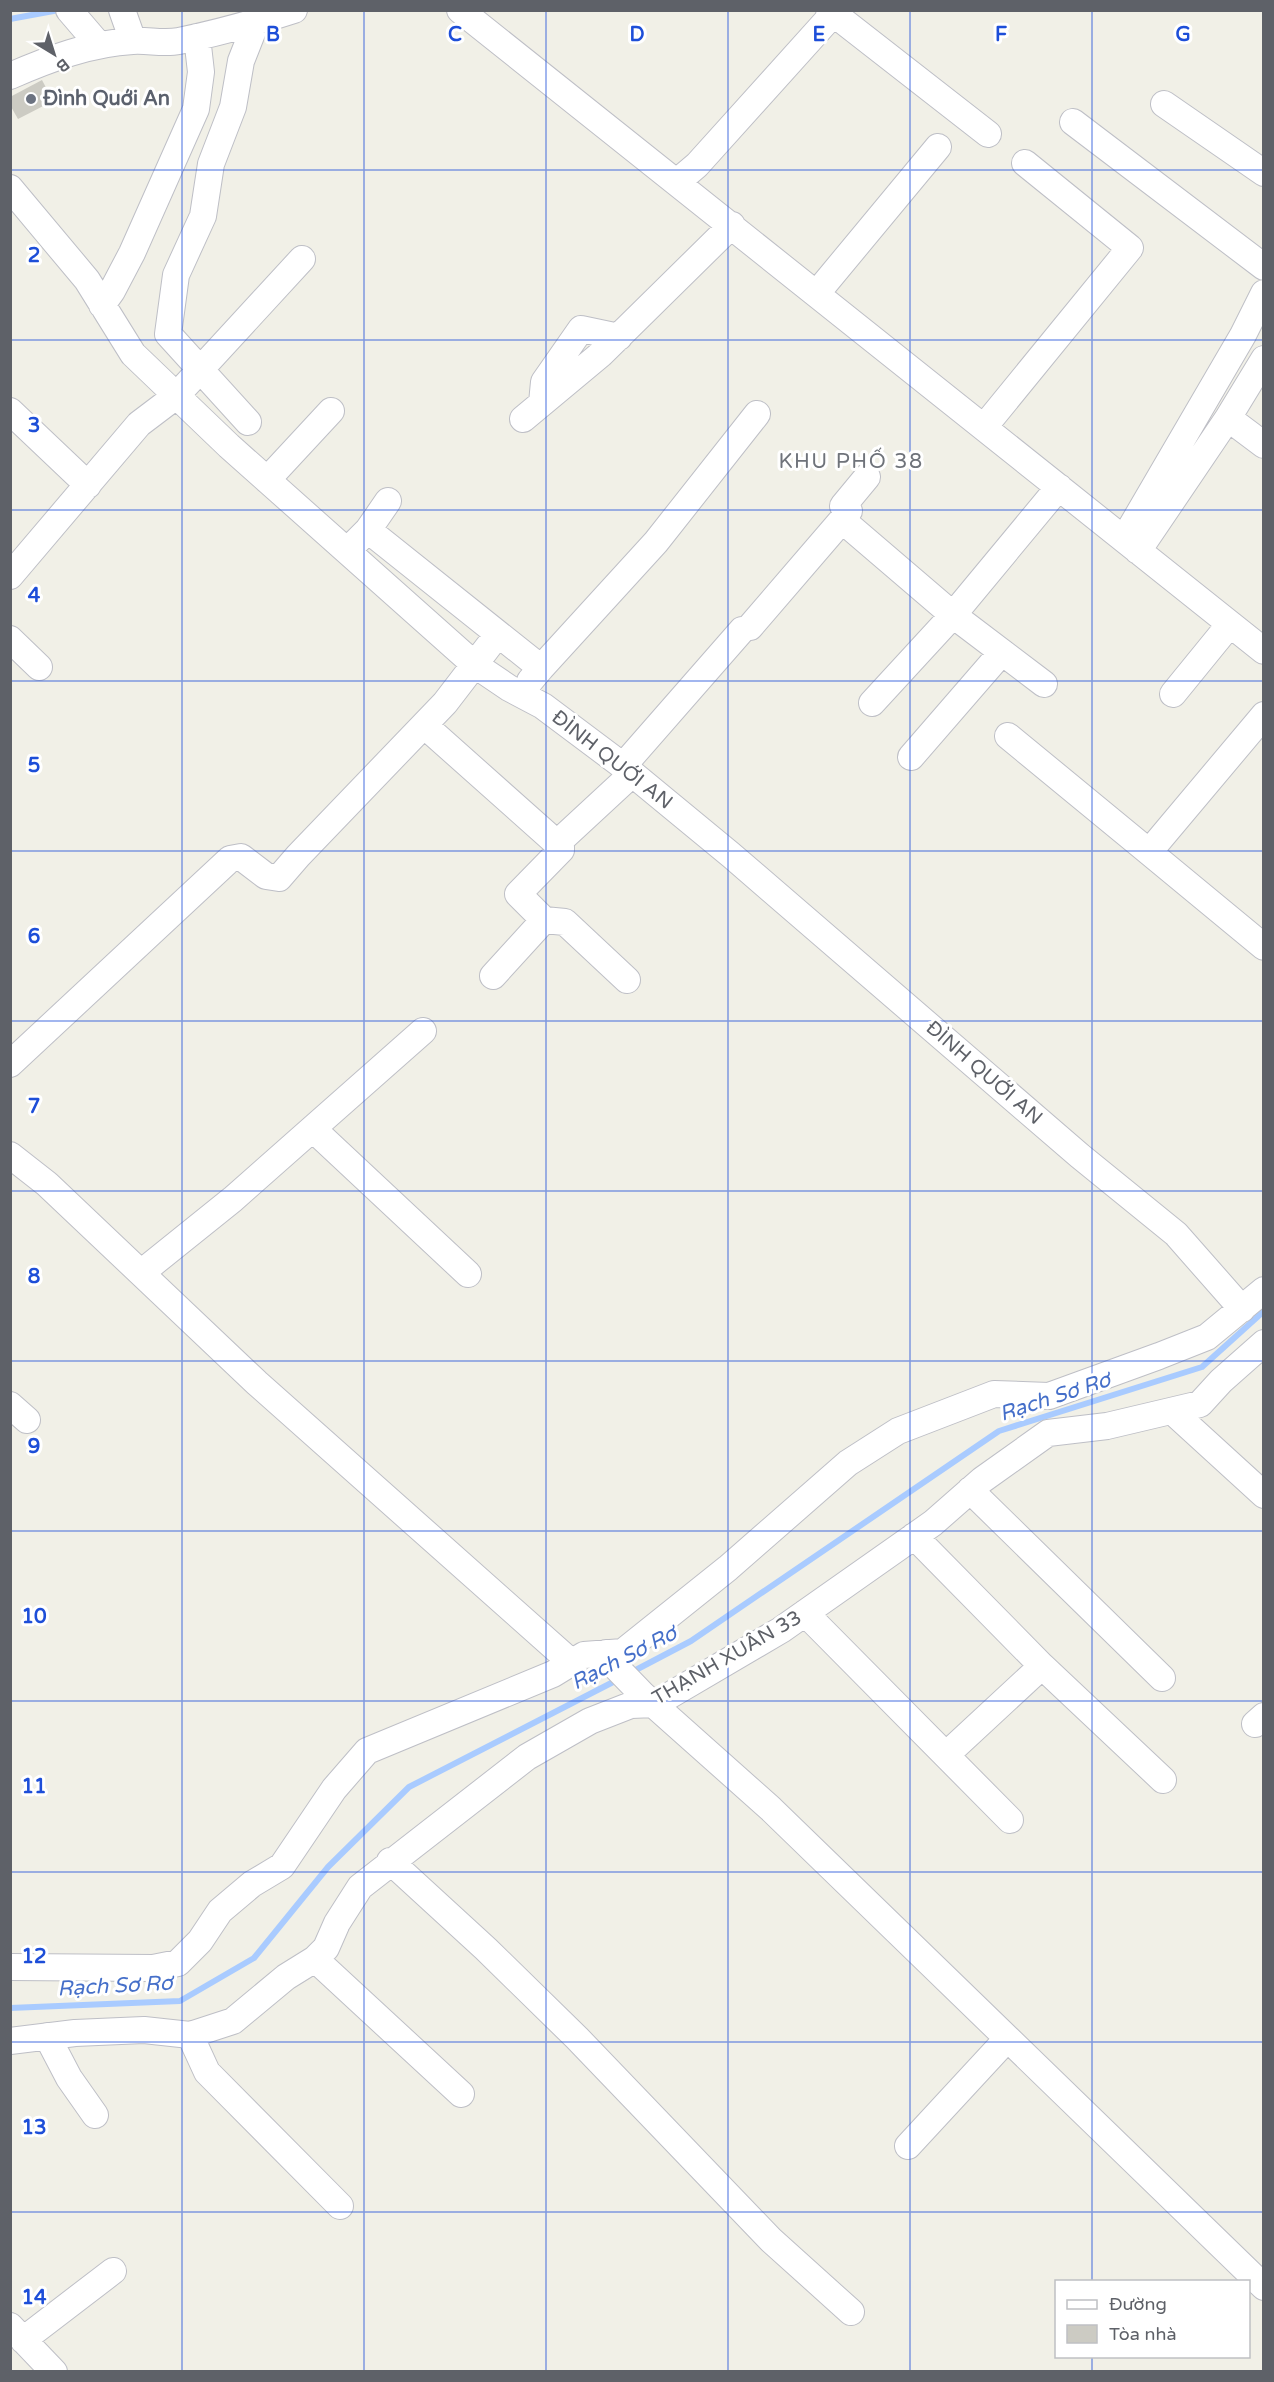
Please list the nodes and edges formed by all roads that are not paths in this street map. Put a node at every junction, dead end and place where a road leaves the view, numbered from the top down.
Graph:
1 (294, 10) edge
2 (460, 10) edge
3 (831, 12) edge
4 (256, 22) junction
5 (128, 26) edge
6 (84, 28) edge
7 (197, 37) junction
8 (10, 76) edge
9 (1164, 104) dead end
10 (1073, 122) dead end
11 (988, 134) dead end
12 (938, 147) dead end
13 (1025, 163) dead end
14 (1263, 173) edge
15 (677, 182) junction
16 (10, 188) edge
17 (732, 225) junction
18 (302, 259) dead end
19 (1263, 267) edge
20 (817, 293) junction
21 (1263, 293) edge
22 (102, 305) junction
23 (1263, 359) edge
24 (200, 369) junction
25 (176, 396) junction
26 (10, 411) edge
27 (331, 411) dead end
28 (532, 411) dead end
29 (757, 414) dead end
30 (1228, 418) junction
31 (248, 422) dead end
32 (984, 426) junction
33 (1263, 445) edge
34 (867, 477) dead end
35 (267, 480) junction
36 (88, 485) junction
37 (1059, 487) junction
38 (388, 501) dead end
39 (842, 520) junction
40 (368, 530) junction
41 (1131, 545) junction
42 (348, 551) junction
43 (10, 576) edge
44 (953, 615) junction
45 (1230, 624) junction
46 (498, 634) junction
47 (10, 639) edge
48 (1263, 651) edge
49 (1002, 652) junction
50 (475, 665) junction
51 (39, 667) dead end
52 (541, 668) junction
53 (1044, 684) dead end
54 (520, 693) junction
55 (1173, 694) dead end
56 (872, 703) dead end
57 (1263, 715) edge
58 (424, 725) junction
59 (1008, 736) dead end
60 (911, 757) dead end
61 (627, 770) junction
62 (564, 836) dead end
63 (1149, 852) junction
64 (544, 920) junction
65 (1263, 947) edge
66 (492, 976) dead end
67 (627, 980) dead end
68 (423, 1031) dead end
69 (10, 1064) edge
70 (313, 1129) junction
71 (10, 1155) edge
72 (141, 1273) junction
73 (468, 1274) dead end
74 (1263, 1290) edge
75 (1242, 1309) junction
76 (1261, 1351) edge
77 (1172, 1411) junction
78 (970, 1490) junction
79 (1263, 1495) edge
80 (914, 1536) junction
81 (805, 1612) junction
82 (610, 1659) junction
83 (572, 1662) junction
84 (1042, 1666) junction
85 (1162, 1678) dead end
86 (649, 1700) junction
87 (946, 1755) junction
88 (1163, 1780) dead end
89 (1010, 1821) dead end
90 (390, 1862) junction
91 (315, 1959) junction
92 (10, 1967) edge
93 (47, 2036) junction
94 (190, 2036) junction
95 (1007, 2039) junction
96 (10, 2041) edge
97 (460, 2094) dead end
98 (95, 2115) dead end
99 (908, 2146) dead end
100 (340, 2206) dead end
101 (113, 2271) dead end
102 (1263, 2288) edge
103 (851, 2312) dead end
104 (17, 2333) edge
105 (54, 2372) edge

1 - 4 street
2 - 15 street
3 - 11 street
3 - 15 street
4 - 7 street
4 - 24 street
5 - 6 street
5 - 7 street
6 - 8 street
7 - 22 street
9 - 14 street
10 - 19 street
12 - 20 street
13 - 32 street
15 - 17 street
16 - 22 street, ĐÌNH QUỚI AN
17 - 20 street
17 - 28 street
18 - 24 street
20 - 32 street
21 - 41 street
22 - 25 street, ĐÌNH QUỚI AN
23 - 30 street
24 - 25 street
24 - 31 street
25 - 35 street, ĐÌNH QUỚI AN
25 - 36 street
26 - 36 street
27 - 35 street
29 - 52 street
30 - 33 street
30 - 41 street
32 - 37 street
34 - 39 street
35 - 42 street, ĐÌNH QUỚI AN
36 - 43 street
37 - 41 street
37 - 44 street
38 - 40 street
39 - 44 street
39 - 61 street
40 - 42 street
40 - 46 street
41 - 45 street
42 - 50 street, ĐÌNH QUỚI AN
44 - 49 street
44 - 56 street
45 - 48 street
45 - 55 street
46 - 50 street
46 - 52 street
47 - 51 street
49 - 53 street
49 - 60 street
50 - 54 street, ĐÌNH QUỚI AN
50 - 58 street
52 - 54 street
54 - 61 street, ĐÌNH QUỚI AN
57 - 63 street
58 - 64 street
58 - 69 street
59 - 63 street
61 - 62 street
61 - 75 street, ĐÌNH QUỚI AN
63 - 65 street
64 - 66 street
64 - 67 street
68 - 70 street
70 - 72 street
70 - 73 street
71 - 72 street
72 - 83 street
74 - 75 street
75 - 82 street
76 - 77 street, THẠNH XUÂN 33
77 - 78 street, THẠNH XUÂN 33
77 - 79 street
78 - 80 street, THẠNH XUÂN 33
78 - 85 street
80 - 81 street, THẠNH XUÂN 33
80 - 84 street
81 - 86 street, THẠNH XUÂN 33
81 - 87 street
82 - 83 street
82 - 86 street
83 - 92 street
84 - 87 street
84 - 88 street
86 - 90 street, THẠNH XUÂN 33
86 - 95 street
87 - 89 street
90 - 91 street, THẠNH XUÂN 33
90 - 103 street
91 - 94 street, THẠNH XUÂN 33
91 - 97 street
93 - 94 street, THẠNH XUÂN 33
93 - 96 street, THẠNH XUÂN 33
93 - 98 street
94 - 100 street
95 - 99 street
95 - 102 street
101 - 104 street
104 - 105 street

